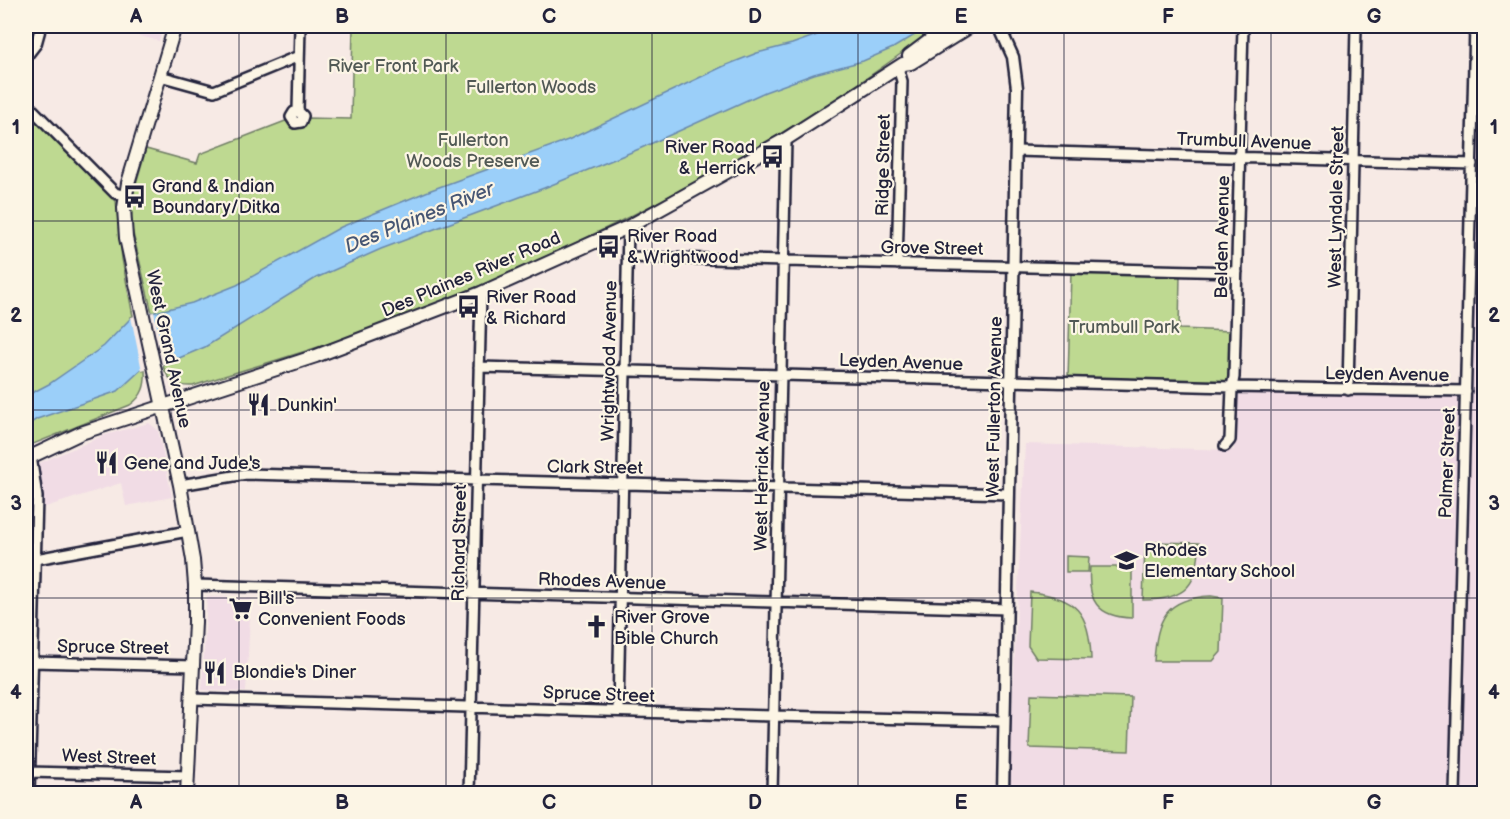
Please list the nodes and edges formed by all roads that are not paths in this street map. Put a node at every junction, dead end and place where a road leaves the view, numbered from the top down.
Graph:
1 (41, 26) edge
2 (175, 26) edge
3 (300, 26) edge
4 (949, 26) edge
5 (970, 26) edge
6 (999, 26) edge
7 (1244, 26) edge
8 (1356, 26) edge
9 (1475, 26) edge
10 (299, 56) junction
11 (26, 57) edge
12 (901, 66) junction
13 (160, 76) junction
14 (26, 103) edge
15 (298, 111) dead end
16 (786, 139) junction
17 (1016, 151) junction
18 (1240, 158) junction
19 (1353, 161) junction
20 (1472, 164) junction
21 (126, 196) junction
22 (627, 227) junction
23 (627, 257) junction
24 (784, 261) junction
25 (897, 264) junction
26 (1014, 266) junction
27 (1237, 272) junction
28 (481, 293) junction
29 (479, 367) junction
30 (625, 371) junction
31 (781, 375) junction
32 (1011, 381) junction
33 (1232, 387) junction
34 (1348, 390) junction
35 (1466, 391) junction
36 (163, 406) junction
37 (1225, 446) dead end
38 (28, 457) edge
39 (477, 480) junction
40 (623, 484) junction
41 (180, 485) junction
42 (778, 489) junction
43 (1009, 494) junction
44 (188, 531) junction
45 (36, 559) junction
46 (195, 585) junction
47 (474, 593) junction
48 (621, 598) junction
49 (776, 602) junction
50 (1007, 609) junction
51 (32, 662) junction
52 (194, 666) junction
53 (192, 699) junction
54 (471, 707) junction
55 (618, 711) junction
56 (773, 716) junction
57 (1004, 721) junction
58 (29, 772) junction
59 (188, 776) junction
60 (29, 794) edge
61 (187, 794) edge
62 (469, 794) edge
63 (772, 794) edge
64 (1003, 794) edge
65 (1455, 794) edge

1 - 11 street
2 - 13 main road, West Grand Avenue
3 - 10 street
4 - 12 main road, Des Plaines River Road
5 - 12 main road, Des Plaines River Road
6 - 17 street, West Fullerton Avenue
7 - 18 street, Belden Avenue
8 - 19 street, West Lyndale Street
9 - 20 street, Palmer Street
10 - 13 street
10 - 15 street
12 - 16 main road, Des Plaines River Road
12 - 25 street, Ridge Street
13 - 21 main road, West Grand Avenue
14 - 21 street
16 - 22 main road, Des Plaines River Road
16 - 24 street, West Herrick Avenue
17 - 18 street, Trumbull Avenue
17 - 26 street, West Fullerton Avenue
18 - 19 street, Trumbull Avenue
18 - 27 street, Belden Avenue
19 - 20 street, Trumbull Avenue
19 - 34 street, West Lyndale Street
20 - 35 street, Palmer Street
21 - 36 main road, West Grand Avenue
22 - 23 street, Wrightwood Avenue
22 - 28 main road, Des Plaines River Road
23 - 24 street, Grove Street
23 - 30 street, Wrightwood Avenue
24 - 25 street, Grove Street
24 - 31 street, West Herrick Avenue
25 - 26 street, Grove Street
26 - 27 street, Grove Street
26 - 32 street, West Fullerton Avenue
27 - 33 street, Belden Avenue
28 - 29 street, Richard Street
28 - 36 main road, Des Plaines River Road
29 - 30 street, Leyden Avenue
29 - 39 street, Richard Street
30 - 31 street, Leyden Avenue
30 - 40 street, Wrightwood Avenue
31 - 32 street, Leyden Avenue
31 - 42 street, West Herrick Avenue
32 - 33 street, Leyden Avenue
32 - 43 street, West Fullerton Avenue
33 - 34 street, Leyden Avenue
33 - 37 street, Belden Avenue
34 - 35 street, Leyden Avenue
35 - 65 street, Palmer Street
36 - 38 main road, Des Plaines River Road
36 - 41 main road, West Grand Avenue
38 - 45 street
39 - 40 street, Clark Street
39 - 41 street, Clark Street
39 - 47 street, Richard Street
40 - 42 street, Clark Street
40 - 48 street, Wrightwood Avenue
41 - 44 main road, West Grand Avenue
42 - 43 street, Clark Street
42 - 49 street, West Herrick Avenue
43 - 50 street, West Fullerton Avenue
44 - 45 street
44 - 46 main road, West Grand Avenue
45 - 51 street
46 - 47 street, Rhodes Avenue
46 - 52 main road, West Grand Avenue
47 - 48 street, Rhodes Avenue
47 - 54 street, Richard Street
48 - 49 street, Rhodes Avenue
48 - 55 street, Wrightwood Avenue
49 - 50 street, Rhodes Avenue
49 - 56 street, West Herrick Avenue
50 - 57 street, West Fullerton Avenue
51 - 52 street, Spruce Street
51 - 58 street
52 - 53 main road, West Grand Avenue
53 - 54 street, Spruce Street
53 - 59 main road, West Grand Avenue
54 - 55 street, Spruce Street
54 - 62 street, Richard Street
55 - 56 street, Spruce Street
56 - 57 street, Spruce Street
56 - 63 street, West Herrick Avenue
57 - 64 street, West Fullerton Avenue
58 - 59 street, West Street
58 - 60 street
59 - 61 main road, West Grand Avenue

